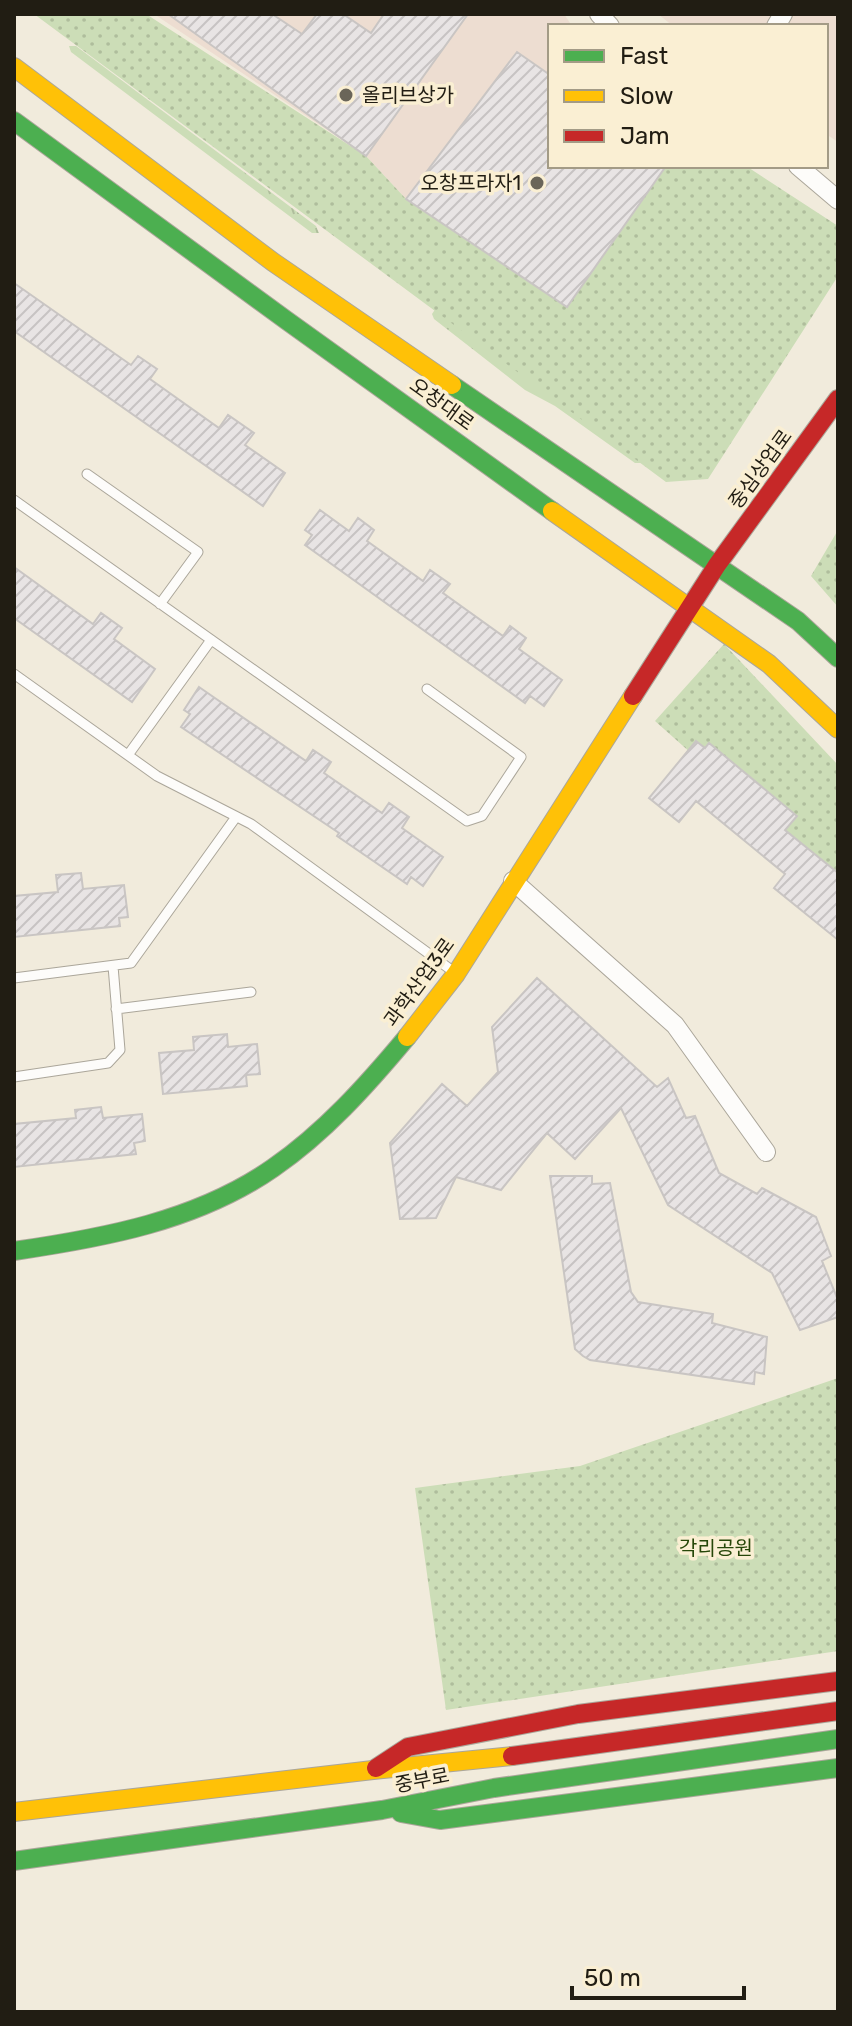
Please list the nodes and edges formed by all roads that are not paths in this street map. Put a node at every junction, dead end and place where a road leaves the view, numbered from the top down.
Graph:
1 (14, 67) edge
2 (14, 121) edge
3 (801, 168) edge
4 (804, 168) edge
5 (838, 181) edge
6 (838, 200) edge
7 (838, 399) edge
8 (87, 474) dead end
9 (14, 500) edge
10 (717, 565) junction
11 (160, 604) junction
12 (689, 609) junction
13 (211, 640) junction
14 (838, 658) edge
15 (14, 674) edge
16 (427, 689) dead end
17 (838, 729) edge
18 (128, 755) junction
19 (236, 817) junction
20 (513, 881) junction
21 (113, 966) junction
22 (456, 974) junction
23 (14, 978) edge
24 (251, 992) dead end
25 (116, 1009) junction
26 (14, 1077) edge
27 (766, 1152) dead end
28 (14, 1251) edge
29 (838, 1681) edge
30 (838, 1711) edge
31 (838, 1739) edge
32 (838, 1768) edge
33 (373, 1770) junction
34 (382, 1810) junction
35 (14, 1812) edge
36 (14, 1861) edge

1 - 10 main road, 오창대로
2 - 12 main road, 오창대로
3 - 6 street
4 - 5 street
7 - 10 main road, 중심상업로
8 - 11 lane
9 - 11 lane
10 - 12 main road, 과학산업3로
10 - 14 main road, 오창대로
11 - 13 lane
12 - 17 main road, 오창대로
12 - 20 main road, 과학산업3로
13 - 16 lane
13 - 18 lane
15 - 18 lane
18 - 19 lane
19 - 21 lane
19 - 22 lane
20 - 22 main road, 과학산업3로
20 - 27 street
21 - 23 lane
21 - 25 lane
22 - 28 main road, 과학산업3로
24 - 25 lane
25 - 26 lane
29 - 33 main road
30 - 33 main road, 중부로
31 - 34 main road, 중부로
32 - 34 main road
33 - 35 main road, 중부로
34 - 36 main road, 중부로

